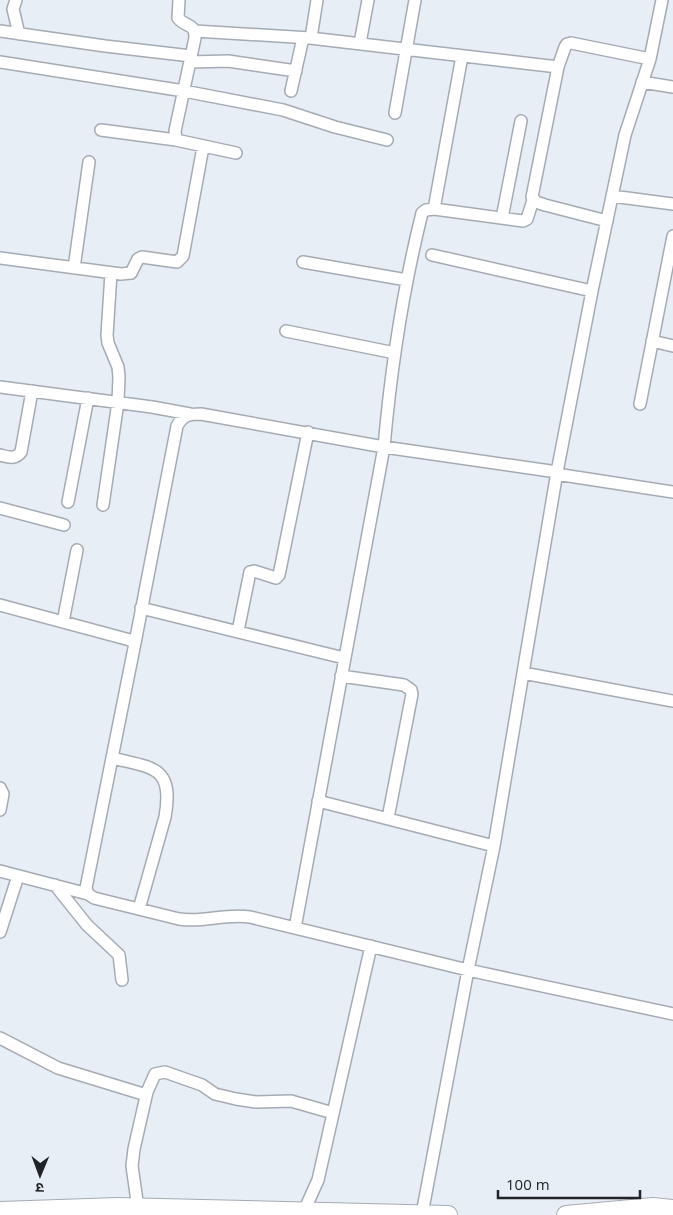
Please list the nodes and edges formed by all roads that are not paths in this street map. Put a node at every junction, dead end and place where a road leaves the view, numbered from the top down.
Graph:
1 (16, 0) edge
2 (179, 0) edge
3 (317, 0) edge
4 (368, 0) edge
5 (415, 0) edge
6 (662, 0) edge
7 (195, 31) junction
8 (0, 32) edge
9 (19, 34) junction
10 (307, 38) junction
11 (360, 44) junction
12 (406, 48) junction
13 (462, 56) junction
14 (191, 59) junction
15 (650, 59) junction
16 (0, 62) edge
17 (558, 67) junction
18 (296, 71) junction
19 (642, 82) junction
20 (673, 87) edge
21 (184, 91) junction
22 (291, 91) dead end
23 (395, 113) dead end
24 (521, 121) dead end
25 (101, 130) dead end
26 (176, 140) junction
27 (387, 140) dead end
28 (204, 146) junction
29 (236, 153) dead end
30 (89, 162) dead end
31 (612, 196) junction
32 (533, 200) junction
33 (673, 204) edge
34 (434, 209) junction
35 (502, 218) junction
36 (607, 222) junction
37 (673, 236) edge
38 (432, 255) dead end
39 (0, 258) edge
40 (303, 262) dead end
41 (74, 268) junction
42 (111, 273) junction
43 (669, 276) edge
44 (407, 280) junction
45 (592, 291) junction
46 (286, 330) dead end
47 (652, 341) junction
48 (673, 346) edge
49 (395, 353) junction
50 (0, 387) edge
51 (32, 391) junction
52 (88, 398) junction
53 (118, 402) junction
54 (640, 404) dead end
55 (190, 414) junction
56 (308, 432) junction
57 (384, 447) junction
58 (0, 455) edge
59 (557, 473) junction
60 (673, 492) edge
61 (68, 502) dead end
62 (103, 505) dead end
63 (0, 508) edge
64 (64, 525) dead end
65 (77, 550) dead end
66 (0, 605) edge
67 (142, 608) junction
68 (63, 622) junction
69 (238, 631) junction
70 (135, 643) junction
71 (344, 658) junction
72 (523, 673) junction
73 (341, 676) junction
74 (673, 701) edge
75 (112, 758) junction
76 (0, 788) edge
77 (318, 801) junction
78 (0, 810) edge
79 (388, 818) junction
80 (494, 846) junction
81 (0, 871) edge
82 (18, 876) junction
83 (55, 885) junction
84 (88, 894) junction
85 (139, 909) junction
86 (295, 928) junction
87 (0, 932) edge
88 (371, 946) junction
89 (468, 970) junction
90 (122, 980) dead end
91 (673, 1014) edge
92 (0, 1038) edge
93 (147, 1092) junction
94 (333, 1113) junction
95 (138, 1208) junction
96 (673, 1209) edge
97 (0, 1211) edge
98 (304, 1211) junction
99 (422, 1214) junction
100 (448, 1215) edge
101 (566, 1215) edge

1 - 9 street
2 - 7 street
3 - 10 street
4 - 11 street
5 - 12 street
6 - 15 street
7 - 10 street
7 - 14 street
8 - 9 street
9 - 14 street
10 - 11 street
10 - 18 street
11 - 12 street
12 - 13 street
12 - 23 street
13 - 17 street
13 - 34 street
14 - 18 street
14 - 21 street
15 - 17 street
15 - 19 street
16 - 21 street
17 - 32 street
18 - 22 street
19 - 20 street
19 - 31 street
21 - 26 street
21 - 27 street
24 - 35 street
25 - 26 street
26 - 28 street
28 - 29 street
28 - 42 street
30 - 41 street
31 - 33 street
31 - 36 street
32 - 35 street
32 - 36 street
34 - 35 street
34 - 44 street
36 - 45 street
37 - 43 street
38 - 45 street
39 - 41 street
40 - 44 street
41 - 42 street
42 - 53 street
43 - 47 street
44 - 49 street
45 - 59 street
46 - 49 street
47 - 48 street
47 - 54 street
49 - 57 street
50 - 51 street
51 - 52 street
51 - 58 street
52 - 53 street
52 - 61 street
53 - 55 street
53 - 62 street
55 - 56 street
55 - 67 street
56 - 57 street
56 - 69 street
57 - 59 street
57 - 71 street
59 - 60 street
59 - 72 street
63 - 64 street
65 - 68 street
66 - 68 street
67 - 69 street
67 - 70 street
68 - 70 street
69 - 71 street
70 - 75 street
71 - 73 street
72 - 74 street
72 - 80 street
73 - 77 street
73 - 79 street
75 - 84 street
75 - 85 street
76 - 78 street
77 - 79 street
77 - 86 street
79 - 80 street
80 - 89 street
81 - 82 street
82 - 83 street
82 - 87 street
83 - 84 street
83 - 90 street
84 - 85 street
85 - 86 street
86 - 88 street
88 - 89 street
88 - 94 street
89 - 91 street
89 - 99 street
92 - 93 street
93 - 94 street
93 - 95 street
94 - 98 street
95 - 97 highway
95 - 98 highway
96 - 101 highway
98 - 99 highway
99 - 100 highway

